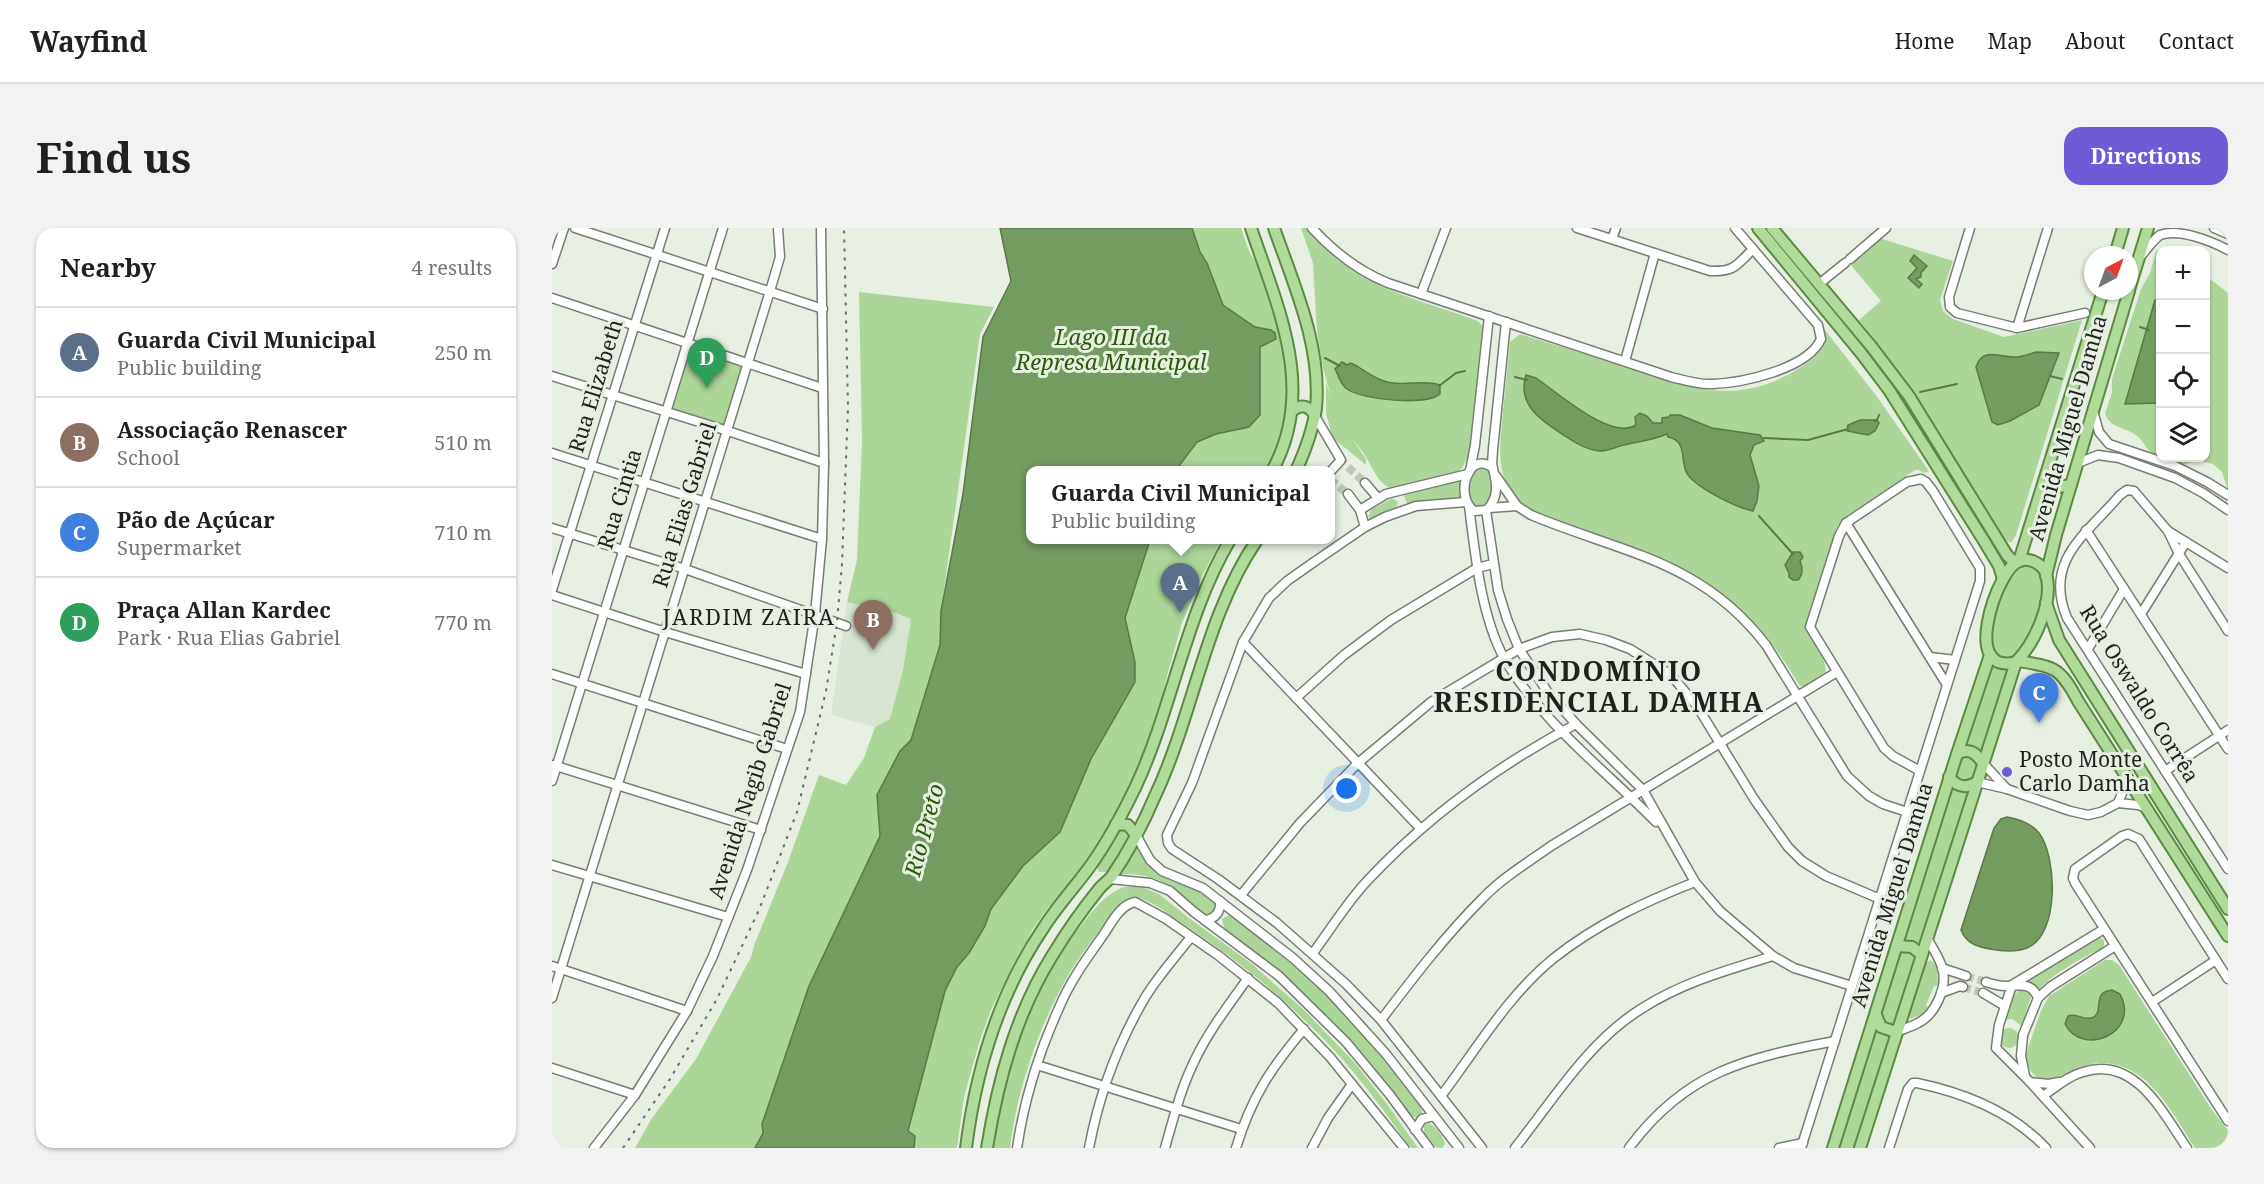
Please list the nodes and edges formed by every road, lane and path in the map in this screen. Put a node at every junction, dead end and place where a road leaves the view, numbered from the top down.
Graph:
1 (564, 228) edge
2 (574, 228) edge
3 (665, 228) edge
4 (723, 228) edge
5 (778, 228) edge
6 (821, 228) edge
7 (1251, 228) edge
8 (1274, 228) edge
9 (1312, 228) edge
10 (1446, 228) edge
11 (1577, 228) edge
12 (1616, 228) edge
13 (1735, 228) edge
14 (1758, 228) edge
15 (1772, 228) edge
16 (1886, 228) edge
17 (1970, 228) edge
18 (2048, 228) edge
19 (2123, 228) edge
20 (2148, 228) edge
21 (2214, 228) edge
22 (2175, 229) edge
23 (2228, 234) edge
24 (1612, 239) junction
25 (2118, 246) edge
26 (1753, 249) junction
27 (2228, 250) edge
28 (2138, 251) edge
29 (1655, 253) junction
30 (656, 255) junction
31 (2138, 257) edge
32 (552, 264) edge
33 (708, 272) junction
34 (1819, 284) junction
35 (770, 291) junction
36 (1421, 294) junction
37 (552, 298) edge
38 (2100, 300) edge
39 (2126, 300) edge
40 (823, 309) junction
41 (2085, 313) dead end
42 (1489, 316) junction
43 (1506, 322) junction
44 (634, 324) junction
45 (2017, 328) junction
46 (688, 342) junction
47 (1873, 348) junction
48 (1863, 356) junction
49 (1625, 361) junction
50 (747, 362) junction
51 (552, 376) edge
52 (822, 388) junction
53 (614, 396) junction
54 (2093, 410) junction
55 (1292, 411) junction
56 (666, 412) junction
57 (1315, 416) junction
58 (728, 431) junction
59 (2109, 444) junction
60 (552, 453) edge
61 (2106, 455) junction
62 (2150, 457) junction
63 (1341, 460) junction
64 (2078, 463) junction
65 (824, 464) junction
66 (592, 465) junction
67 (1275, 466) edge
68 (1298, 466) edge
69 (2146, 466) junction
70 (1335, 467) edge
71 (1348, 467) tunnel mouth
72 (1494, 472) junction
73 (1468, 473) junction
74 (2046, 477) junction
75 (2204, 480) junction
76 (644, 483) junction
77 (1365, 483) tunnel mouth
78 (2071, 484) junction
79 (2198, 490) junction
80 (1400, 493) junction
81 (1348, 494) tunnel mouth
82 (2228, 495) edge
83 (1378, 498) junction
84 (705, 502) junction
85 (1467, 504) junction
86 (1517, 506) junction
87 (1488, 509) junction
88 (1360, 510) junction
89 (1404, 510) junction
90 (2228, 510) edge
91 (1846, 523) junction
92 (1365, 527) junction
93 (552, 528) edge
94 (2086, 530) junction
95 (2168, 531) junction
96 (570, 534) junction
97 (822, 539) junction
98 (2187, 542) junction
99 (1228, 544) edge
100 (1254, 544) edge
101 (624, 550) junction
102 (2179, 554) junction
103 (2017, 562) junction
104 (1493, 564) junction
105 (1477, 568) junction
106 (2228, 568) edge
107 (685, 569) junction
108 (2046, 576) junction
109 (2003, 579) junction
110 (2124, 589) junction
111 (552, 590) edge
112 (552, 595) edge
113 (2046, 601) junction
114 (604, 612) junction
115 (2141, 614) junction
116 (815, 615) junction
117 (846, 626) dead end
118 (2228, 631) edge
119 (665, 632) junction
120 (1243, 642) junction
121 (1519, 649) junction
122 (2088, 649) junction
123 (1990, 655) junction
124 (1503, 657) junction
125 (1930, 657) junction
126 (1955, 660) junction
127 (2017, 661) junction
128 (2030, 663) junction
129 (1837, 672) junction
130 (552, 674) edge
131 (806, 674) junction
132 (2011, 680) junction
133 (582, 683) junction
134 (1947, 685) junction
135 (1799, 696) junction
136 (1296, 698) junction
137 (643, 703) junction
138 (1576, 724) junction
139 (2228, 730) edge
140 (1563, 731) junction
141 (2219, 736) junction
142 (1720, 743) junction
143 (787, 749) junction
144 (2228, 749) edge
145 (1956, 753) junction
146 (1358, 763) junction
147 (1983, 763) junction
148 (554, 765) edge
149 (1920, 771) junction
150 (2165, 771) junction
151 (2125, 776) junction
152 (1949, 777) junction
153 (552, 781) edge
154 (1977, 782) junction
155 (618, 785) junction
156 (2007, 789) junction
157 (1643, 790) junction
158 (1632, 797) junction
159 (2118, 803) junction
160 (2147, 808) junction
161 (1907, 812) junction
162 (1116, 824) junction
163 (1420, 828) junction
164 (1663, 829) junction
165 (762, 830) junction
166 (1136, 835) junction
167 (552, 865) edge
168 (1092, 865) junction
169 (2228, 869) edge
170 (590, 877) junction
171 (1110, 879) junction
172 (1695, 882) junction
173 (1241, 895) junction
174 (1880, 899) junction
175 (1220, 901) junction
176 (2228, 909) edge
177 (1233, 911) junction
178 (728, 917) junction
179 (1205, 920) junction
180 (2104, 929) junction
181 (1218, 930) junction
182 (2228, 936) edge
183 (1191, 937) junction
184 (1927, 938) junction
185 (1897, 946) junction
186 (2115, 946) junction
187 (1313, 953) junction
188 (1921, 954) junction
189 (1773, 956) junction
190 (2216, 960) junction
191 (1940, 964) junction
192 (556, 968) edge
193 (1248, 978) junction
194 (2228, 979) edge
195 (1986, 982) tunnel mouth
196 (2012, 985) junction
197 (1852, 986) junction
198 (1941, 993) junction
199 (1983, 993) tunnel mouth
200 (552, 998) edge
201 (2038, 998) junction
202 (2152, 1002) junction
203 (2006, 1006) junction
204 (687, 1011) junction
205 (1876, 1015) junction
206 (1381, 1020) junction
207 (1304, 1029) junction
208 (1896, 1032) junction
209 (1835, 1041) junction
210 (1037, 1065) junction
211 (552, 1068) edge
212 (2028, 1079) junction
213 (2065, 1080) junction
214 (1352, 1084) junction
215 (1105, 1086) junction
216 (635, 1095) junction
217 (1441, 1096) junction
218 (2043, 1096) junction
219 (1176, 1109) junction
220 (1434, 1116) junction
221 (2228, 1121) edge
222 (1241, 1129) junction
223 (1416, 1130) junction
224 (1451, 1144) edge
225 (1802, 1145) edge
226 (1402, 1147) edge
227 (1891, 1147) edge
228 (594, 1148) edge
229 (966, 1148) edge
230 (987, 1148) edge
231 (1017, 1148) edge
232 (1089, 1148) edge
233 (1165, 1148) edge
234 (1236, 1148) edge
235 (1312, 1148) edge
236 (1429, 1148) edge
237 (1459, 1148) edge
238 (1482, 1148) edge
239 (1515, 1148) edge
240 (1629, 1148) edge
241 (1779, 1148) edge
242 (1833, 1148) edge
243 (1860, 1148) edge
244 (2046, 1148) edge
245 (2090, 1148) edge
246 (2187, 1148) edge

1 - 32 street
2 - 30 street
3 - 30 street, Rua Elizabeth
4 - 33 street, Rua Cintia
5 - 35 street, Rua Elias Gabriel
6 - 40 street, Avenida Nagib Gabriel
7 - 55 main road
8 - 57 main road
9 - 36 street
10 - 36 street
11 - 24 street
12 - 24 street
13 - 26 street
14 - 48 main road
15 - 34 main road
16 - 34 street
17 - 45 street
18 - 45 street
19 - 25 main road
20 - 28 main road, Avenida Miguel Damha
21 - 23 street
22 - 27 street
22 - 31 street
24 - 29 street
26 - 29 street
26 - 49 street
29 - 49 street
30 - 33 street
30 - 44 street, Rua Elizabeth
33 - 35 street
33 - 46 street, Rua Cintia
34 - 47 main road
35 - 40 street
35 - 50 street, Rua Elias Gabriel
36 - 42 street
37 - 44 street
38 - 74 main road, Avenida Miguel Damha
39 - 54 main road, Avenida Miguel Damha
40 - 52 street, Avenida Nagib Gabriel
41 - 45 street
42 - 43 street
42 - 73 street
43 - 49 street
43 - 72 street
44 - 46 street
44 - 53 street, Rua Elizabeth
46 - 50 street
46 - 56 street, Rua Cintia
47 - 48 main road
47 - 103 main road
48 - 109 main road
50 - 52 street
50 - 58 street, Rua Elias Gabriel
51 - 53 street
52 - 65 street, Avenida Nagib Gabriel
53 - 56 street
53 - 66 street, Rua Elizabeth
54 - 59 street
54 - 64 main road, Avenida Miguel Damha
55 - 57 main road
55 - 67 main road
56 - 58 street
56 - 76 street, Rua Cintia
57 - 63 street
57 - 68 main road
58 - 65 street
58 - 84 street, Rua Elias Gabriel
59 - 61 street
59 - 62 street
60 - 66 street
61 - 64 street
61 - 69 street
62 - 69 street
62 - 75 street
63 - 70 street
63 - 71 street
64 - 78 main road, Avenida Miguel Damha
65 - 97 street, Avenida Nagib Gabriel
66 - 76 street
66 - 96 street, Rua Elizabeth
69 - 79 street
72 - 73 street
72 - 86 street
72 - 87 street
73 - 80 street
73 - 85 street
74 - 78 main road
74 - 103 main road, Avenida Miguel Damha
75 - 79 street
75 - 82 street
76 - 84 street
76 - 101 street, Rua Cintia
77 - 83 street
78 - 108 main road, Avenida Miguel Damha
79 - 90 street
80 - 83 street
80 - 89 street
81 - 88 street
83 - 88 street
84 - 97 street
84 - 107 street, Rua Elias Gabriel
85 - 87 street
85 - 89 street
85 - 105 street
86 - 87 street
86 - 135 street
87 - 104 street
88 - 92 street
89 - 92 street
91 - 125 street
91 - 126 street
91 - 129 street
92 - 120 street
93 - 96 street
94 - 95 street, Rua Oswaldo Corrêa
94 - 110 street
94 - 122 street, Rua Oswaldo Corrêa
95 - 98 street
95 - 102 street
96 - 101 street
96 - 111 street, Rua Elizabeth
97 - 116 street, Avenida Nagib Gabriel
98 - 102 street
98 - 106 street
99 - 162 main road
100 - 166 main road
101 - 107 street
101 - 114 street, Rua Cintia
102 - 115 street
102 - 118 street
103 - 108 main road
103 - 109 main road, Avenida Miguel Damha
104 - 105 street
104 - 121 street
105 - 124 street
105 - 136 street
107 - 116 street
107 - 119 street, Rua Elias Gabriel
108 - 113 main road, Avenida Miguel Damha
109 - 123 main road, Avenida Miguel Damha
110 - 115 street
110 - 122 street
112 - 114 street
113 - 127 main road, Avenida Miguel Damha
113 - 176 main road
114 - 119 street
114 - 133 street, Rua Cintia
115 - 141 street
116 - 117 street
116 - 131 street, Avenida Nagib Gabriel
119 - 131 street
119 - 137 street, Rua Elias Gabriel
120 - 136 street
120 - 173 street
121 - 124 street
121 - 138 street
121 - 142 street
122 - 150 street, Rua Oswaldo Corrêa
123 - 127 main road
123 - 145 main road, Avenida Miguel Damha
124 - 140 street
124 - 146 street
125 - 126 street
125 - 134 street
126 - 134 street
127 - 128 main road
127 - 132 main road, Avenida Miguel Damha
128 - 132 main road
128 - 151 main road
129 - 135 street
129 - 149 street
130 - 133 street
131 - 143 street, Avenida Nagib Gabriel
132 - 147 main road, Avenida Miguel Damha
133 - 137 street
133 - 148 street, Rua Cintia
134 - 149 street
135 - 142 street
135 - 161 street
136 - 146 street
137 - 143 street
137 - 155 street, Rua Elias Gabriel
138 - 140 street
138 - 157 street
139 - 141 street
140 - 158 street
140 - 163 street
141 - 144 street
141 - 150 street
142 - 157 street
142 - 174 street
143 - 165 street, Avenida Nagib Gabriel
145 - 147 main road
145 - 152 main road, Avenida Miguel Damha
146 - 163 street
146 - 173 street
147 - 154 main road, Avenida Miguel Damha
147 - 156 street
148 - 153 street, Rua Cintia
148 - 155 street
149 - 161 street
150 - 169 street, Rua Oswaldo Corrêa
151 - 159 street
151 - 160 main road
152 - 154 main road
152 - 185 main road, Avenida Miguel Damha
154 - 156 street
154 - 184 main road, Avenida Miguel Damha
155 - 165 street
155 - 170 street, Rua Elias Gabriel
156 - 159 street
157 - 158 street
157 - 164 street
158 - 164 street
158 - 206 street
159 - 160 street
160 - 182 main road
161 - 174 street
162 - 166 main road
162 - 168 main road
163 - 187 street
164 - 172 street
165 - 178 street, Avenida Nagib Gabriel
166 - 171 main road
166 - 175 street
167 - 170 street
168 - 171 main road
168 - 229 main road
170 - 178 street
170 - 192 street, Rua Elias Gabriel
171 - 179 street
171 - 230 main road
172 - 189 street
172 - 217 street
173 - 187 street
174 - 197 street
175 - 177 street
175 - 179 street
177 - 181 street
177 - 220 street
178 - 204 street, Avenida Nagib Gabriel
179 - 181 street
180 - 186 street
180 - 190 street
180 - 196 street
181 - 223 street
183 - 193 street
183 - 210 street
183 - 215 street
184 - 188 main road, Avenida Miguel Damha
184 - 191 street
185 - 188 main road
185 - 205 main road, Avenida Miguel Damha
186 - 201 street
186 - 202 street
187 - 206 street
188 - 191 street
188 - 208 main road, Avenida Miguel Damha
189 - 197 street
189 - 239 street
190 - 194 street
190 - 202 street
191 - 198 street
191 - 198 street
192 - 200 street, Rua Elias Gabriel
192 - 204 street
193 - 207 street
193 - 219 street
195 - 196 street
196 - 201 street
196 - 203 street
197 - 209 street
198 - 208 street
199 - 203 street
201 - 212 street
202 - 221 street
203 - 212 street
204 - 216 street, Avenida Nagib Gabriel
205 - 208 main road
205 - 242 main road, Avenida Miguel Damha
206 - 217 street
207 - 214 street
207 - 222 street
208 - 243 main road, Avenida Miguel Damha
209 - 225 street
209 - 240 street
210 - 215 street
210 - 231 street
211 - 216 street
212 - 213 street
212 - 218 street
213 - 218 street
213 - 246 street
214 - 226 street
214 - 235 street
215 - 219 street
215 - 232 street
216 - 228 street, Avenida Nagib Gabriel
217 - 238 street
218 - 245 street
219 - 222 street
219 - 233 street
220 - 223 street
220 - 224 street
222 - 234 street
223 - 236 street
224 - 237 street
225 - 241 street
227 - 244 street

